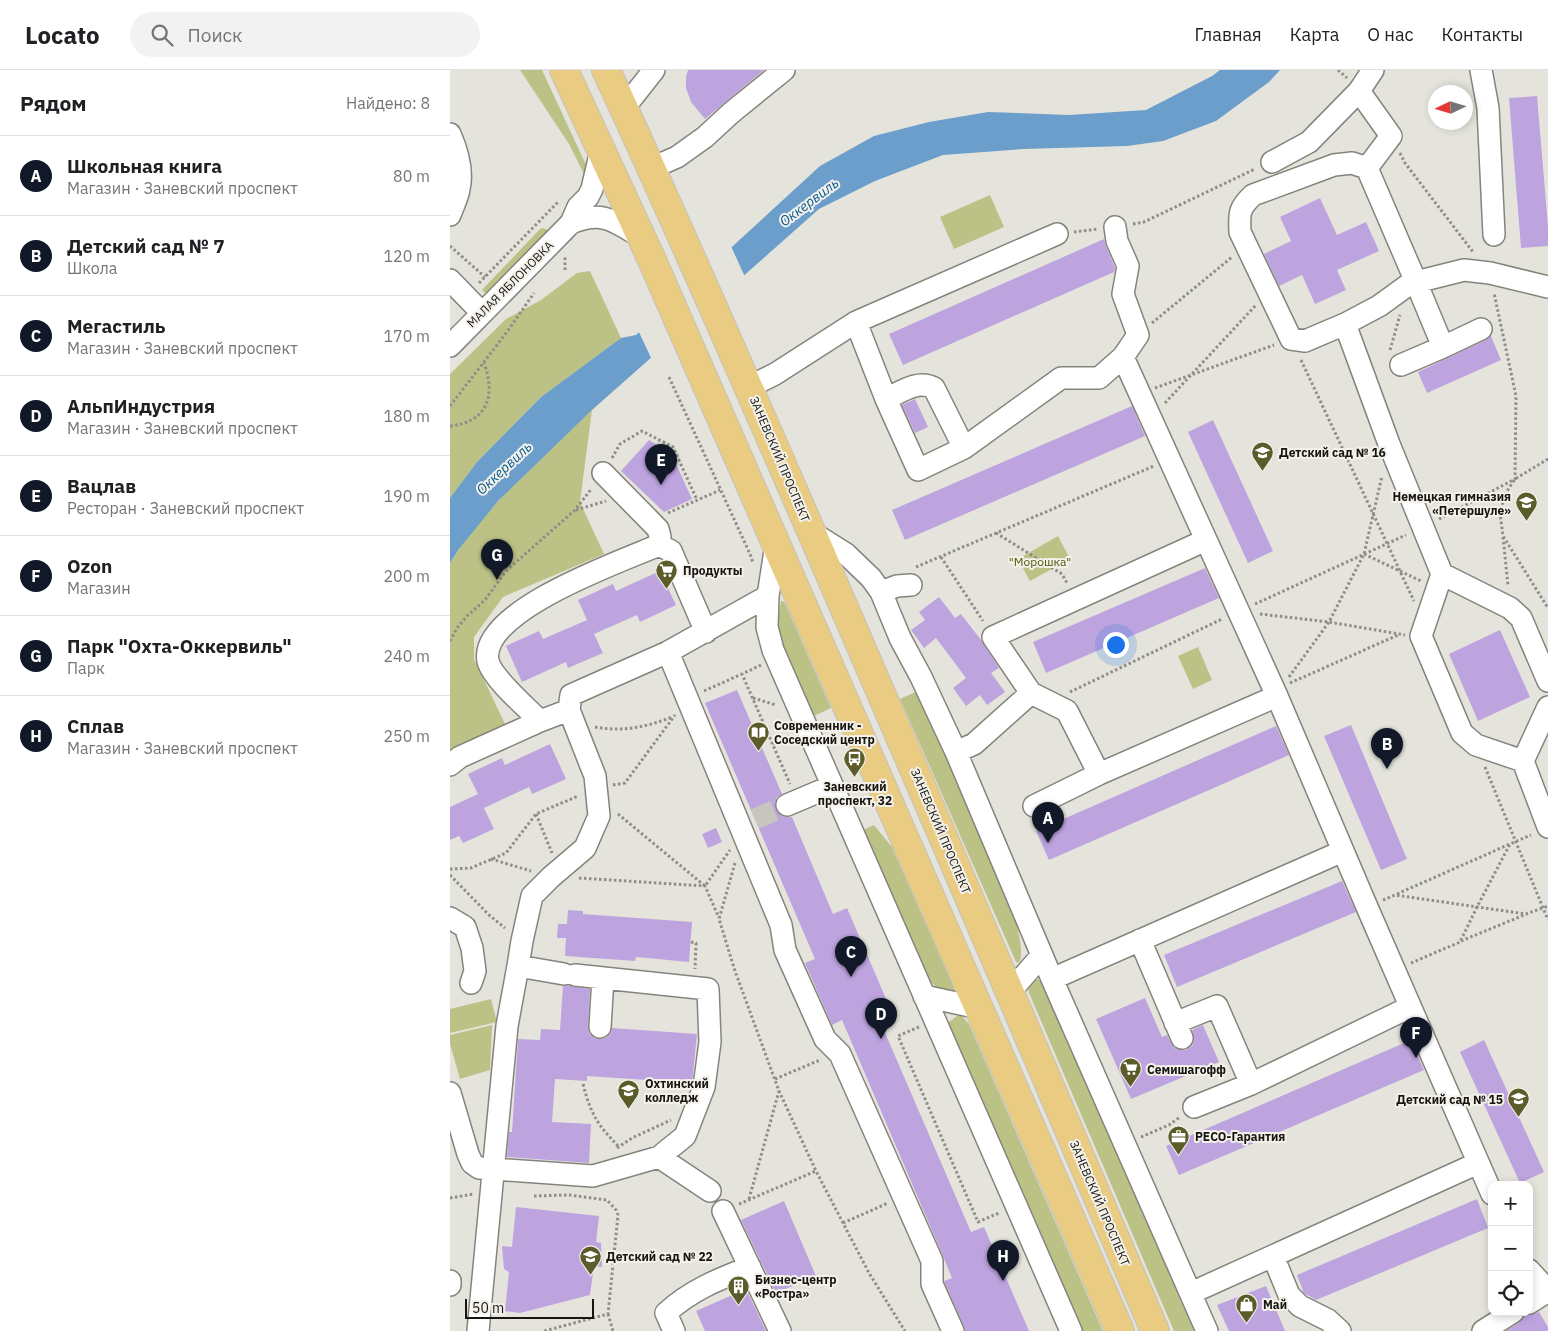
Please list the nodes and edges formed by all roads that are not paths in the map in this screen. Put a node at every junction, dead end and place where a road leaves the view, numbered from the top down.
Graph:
1 (564, 70) edge
2 (606, 70) edge
3 (654, 70) edge
4 (784, 70) edge
5 (1373, 70) edge
6 (1481, 70) edge
7 (1359, 91) junction
8 (624, 108) junction
9 (450, 134) edge
10 (601, 150) junction
11 (1272, 162) road end
12 (652, 168) junction
13 (1367, 168) junction
14 (450, 215) edge
15 (571, 223) junction
16 (1115, 227) road end
17 (1057, 234) road end
18 (1494, 235) dead end
19 (646, 247) junction
20 (450, 280) edge
21 (1412, 284) junction
22 (1548, 287) edge
23 (482, 313) junction
24 (856, 322) junction
25 (1346, 324) junction
26 (1482, 329) dead end
27 (450, 346) edge
28 (1443, 346) junction
29 (1122, 357) junction
30 (1394, 361) road end
31 (749, 387) junction
32 (886, 399) junction
33 (964, 448) junction
34 (603, 472) road end
35 (811, 532) junction
36 (1206, 540) junction
37 (776, 544) junction
38 (659, 545) junction
39 (910, 578) road end
40 (1440, 582) junction
41 (881, 592) junction
42 (768, 596) junction
43 (706, 632) junction
44 (668, 652) junction
45 (1548, 682) edge
46 (1278, 696) junction
47 (1040, 698) junction
48 (1548, 707) edge
49 (571, 715) junction
50 (540, 721) junction
51 (956, 752) junction
52 (1523, 761) junction
53 (450, 764) edge
54 (1099, 774) junction
55 (832, 786) junction
56 (792, 803) tunnel mouth
57 (1034, 806) dead end
58 (1540, 831) edge
59 (1343, 851) junction
60 (450, 918) edge
61 (1140, 940) junction
62 (1042, 955) junction
63 (518, 966) junction
64 (603, 978) junction
65 (1052, 979) junction
66 (471, 984) dead end
67 (1009, 993) junction
68 (924, 996) junction
69 (1410, 1007) junction
70 (978, 1008) junction
71 (600, 1027) dead end
72 (1251, 1084) junction
73 (450, 1093) edge
74 (1194, 1107) road end
75 (659, 1157) junction
76 (1478, 1163) junction
77 (494, 1170) junction
78 (1488, 1185) edge
79 (710, 1191) dead end
80 (723, 1211) road end
81 (1272, 1256) junction
82 (750, 1267) junction
83 (1530, 1271) edge
84 (450, 1281) edge
85 (450, 1285) edge
86 (1548, 1292) edge
87 (1190, 1293) junction
88 (1533, 1301) edge
89 (1507, 1316) edge
90 (478, 1331) edge
91 (674, 1331) edge
92 (780, 1331) edge
93 (953, 1331) edge
94 (1071, 1331) edge
95 (1120, 1331) edge
96 (1155, 1331) edge
97 (1207, 1331) edge
98 (1340, 1331) edge
99 (1483, 1331) edge

1 - 10 main road
2 - 8 main road
3 - 8 street
4 - 12 street
5 - 7 street
6 - 18 street
7 - 11 street
7 - 13 street
8 - 12 main road
9 - 14 street
10 - 15 street, МАЛАЯ ЯБЛОНОВКА
10 - 19 main road
12 - 31 main road, ЗАНЕВСКИЙ ПРОСПЕКТ
13 - 21 street
13 - 25 street
15 - 19 street
15 - 23 street, МАЛАЯ ЯБЛОНОВКА
16 - 29 street
17 - 24 street
19 - 37 main road
20 - 23 street
21 - 22 street
21 - 25 street
21 - 28 street
23 - 27 street, МАЛАЯ ЯБЛОНОВКА
24 - 31 street
24 - 32 street
25 - 40 street
26 - 28 street
28 - 30 street
29 - 33 street
29 - 36 street
31 - 35 main road, ЗАНЕВСКИЙ ПРОСПЕКТ
32 - 33 street
32 - 33 street
34 - 38 street
35 - 41 street
35 - 67 main road, ЗАНЕВСКИЙ ПРОСПЕКТ
36 - 46 street
36 - 47 street
37 - 42 street
37 - 70 main road
38 - 43 street
38 - 50 street
39 - 41 street
40 - 45 street
40 - 52 street
41 - 51 street
42 - 43 street
42 - 55 street
43 - 44 street
44 - 49 street
44 - 93 street
46 - 54 street
46 - 59 street
47 - 51 street
47 - 54 street
48 - 52 street
49 - 50 street
49 - 63 street
50 - 53 street
51 - 62 street
52 - 58 street
54 - 57 street
55 - 56 street
55 - 68 street
59 - 61 street
59 - 69 street
60 - 66 street
61 - 65 street
61 - 72 street
62 - 65 street
62 - 67 street
63 - 64 street
63 - 77 street
64 - 71 street
64 - 75 street
65 - 87 street
67 - 96 main road, ЗАНЕВСКИЙ ПРОСПЕКТ
68 - 70 street
68 - 94 street
69 - 72 street
69 - 76 street
70 - 95 main road
72 - 74 street
73 - 77 street
75 - 77 street
75 - 79 street
76 - 78 street
76 - 81 street
77 - 90 street
80 - 82 street
81 - 87 street
81 - 98 street
82 - 91 street
82 - 92 street
83 - 86 street
84 - 85 street
86 - 88 street
87 - 97 street
89 - 99 street

